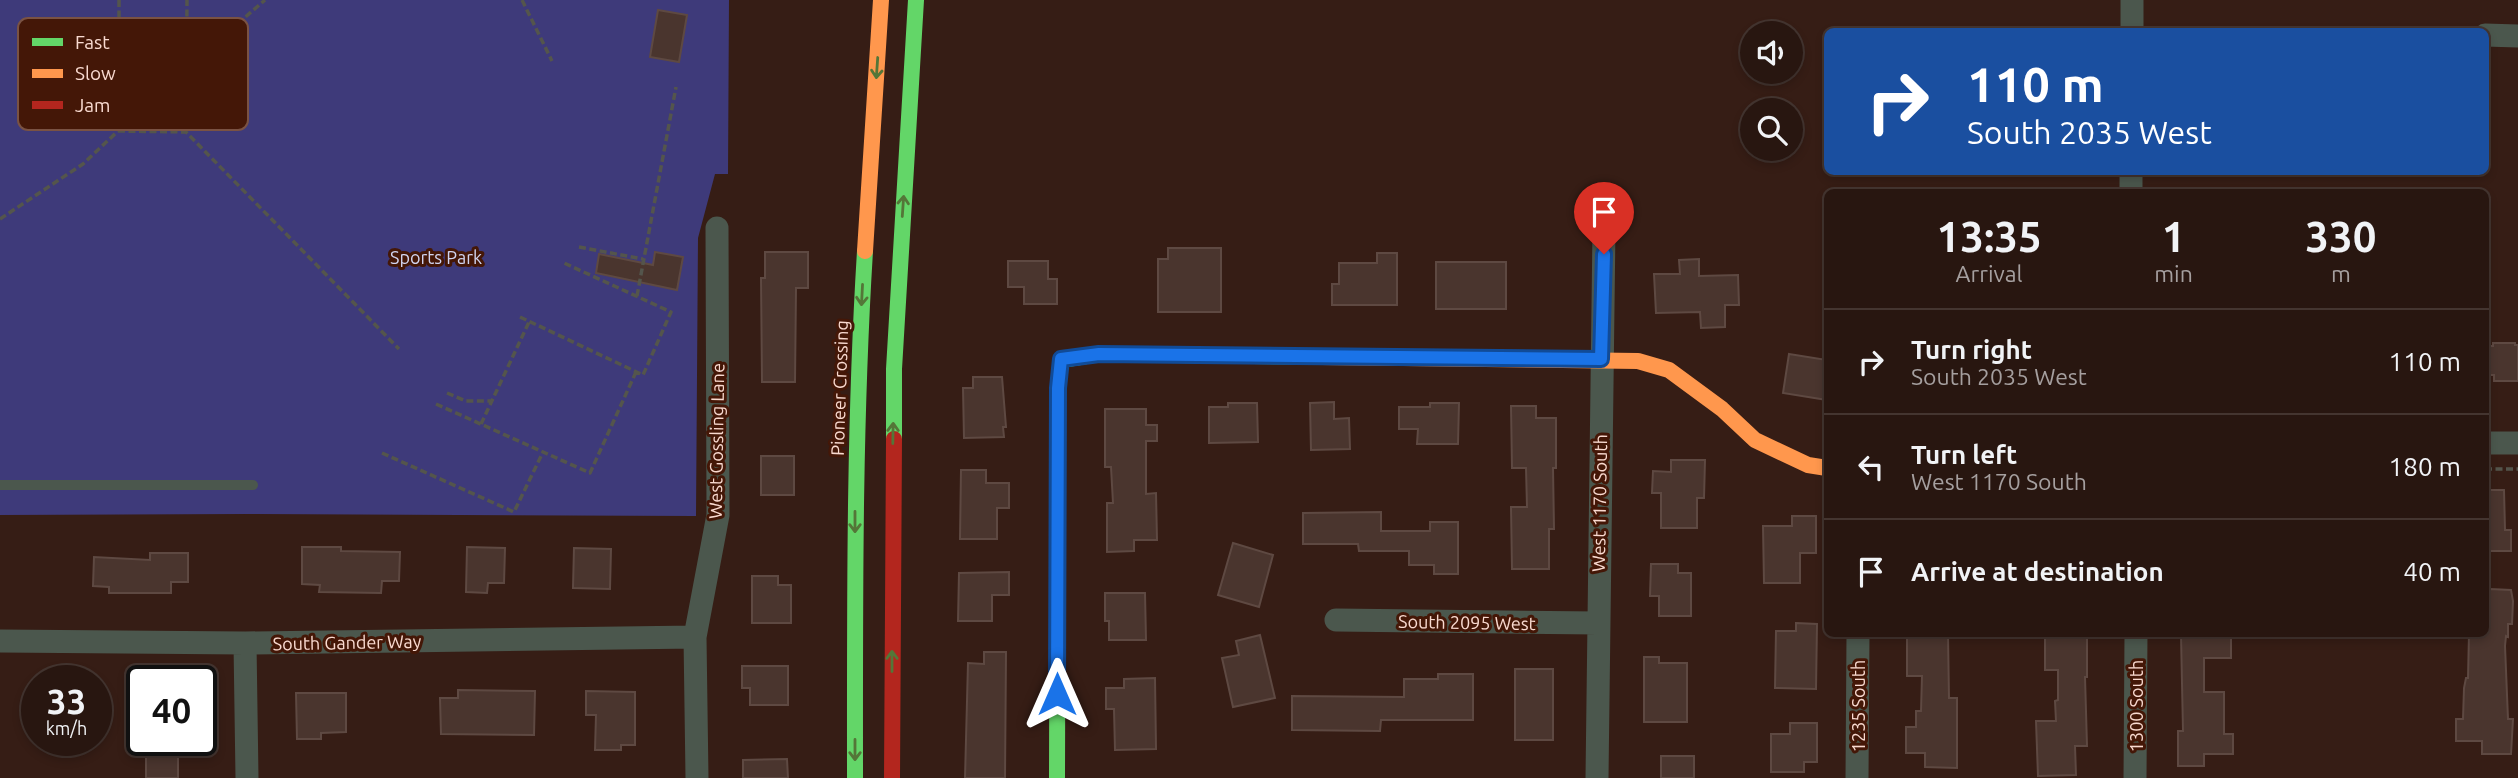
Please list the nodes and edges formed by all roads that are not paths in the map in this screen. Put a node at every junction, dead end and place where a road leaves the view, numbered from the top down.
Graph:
1 (881, 0) edge
2 (916, 0) edge
3 (2132, 0) edge
4 (2132, 28) edge
5 (2489, 35) edge
6 (2518, 36) edge
7 (717, 228) dead end
8 (1604, 228) dead end
9 (1601, 359) junction
10 (2489, 443) edge
11 (2518, 443) edge
12 (1824, 468) edge
13 (0, 485) edge
14 (253, 485) dead end
15 (1336, 620) dead end
16 (1598, 623) junction
17 (695, 637) junction
18 (1858, 637) edge
19 (2136, 637) edge
20 (0, 641) edge
21 (245, 643) junction
22 (247, 778) edge
23 (697, 778) edge
24 (855, 778) edge
25 (892, 778) edge
26 (1057, 778) edge
27 (1597, 778) edge
28 (1857, 778) edge
29 (2135, 778) edge

1 -> 24 main road, Pioneer Crossing
25 -> 2 main road
3 - 4 street
5 - 6 street
7 - 17 street, West Gossling Lane
8 - 9 street, West 1170 South
9 - 12 main road
9 - 16 street, West 1170 South
9 - 26 main road
10 - 11 street
13 - 14 lane
15 - 16 street, South 2095 West
16 - 27 street, West 1170 South
17 - 21 street, South Gander Way
17 - 23 street, West Gossling Lane
18 - 28 street, 1235 South
19 - 29 street, 1300 South
20 - 21 street, South Gander Way
21 - 22 street

